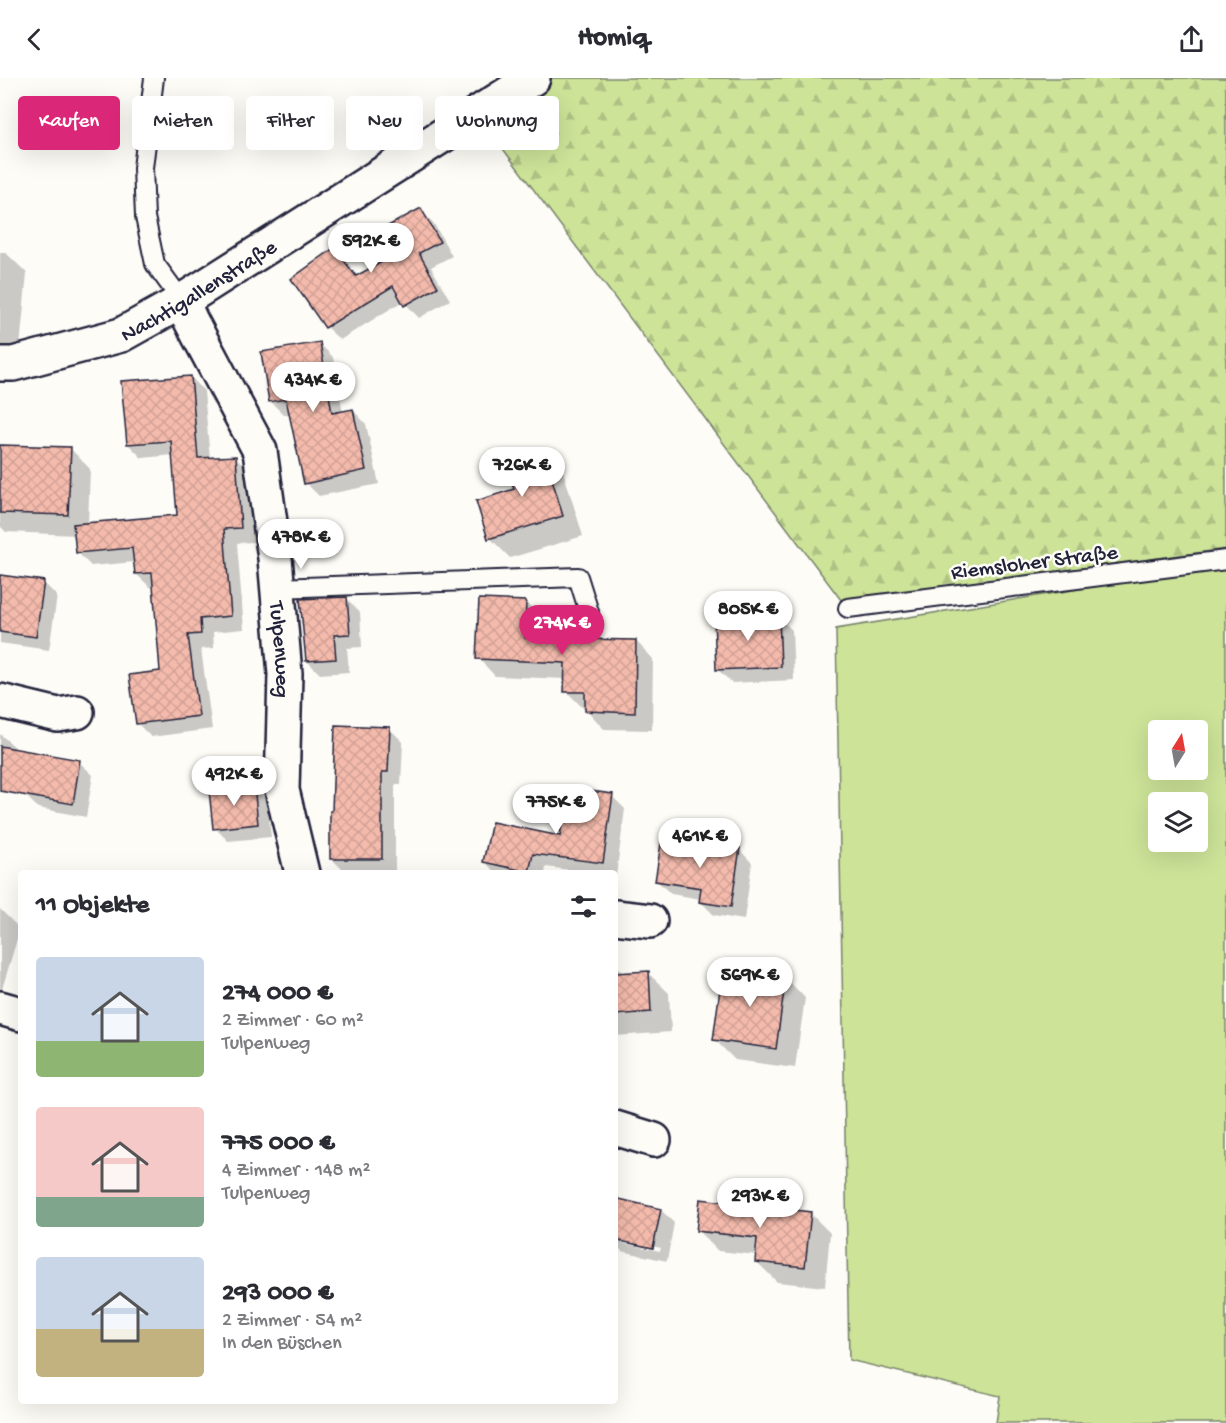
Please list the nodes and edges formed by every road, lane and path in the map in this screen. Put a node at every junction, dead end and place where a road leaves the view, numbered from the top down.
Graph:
1 (154, 78) edge
2 (533, 78) edge
3 (182, 301) junction
4 (0, 364) edge
5 (1226, 560) edge
6 (278, 588) junction
7 (849, 608) dead end
8 (589, 612) dead end
9 (0, 701) edge
10 (78, 712) dead end
11 (301, 870) edge
12 (618, 916) edge
13 (650, 921) dead end
14 (0, 1008) edge
15 (18, 1013) edge
16 (618, 1129) edge
17 (654, 1140) dead end

1 - 3 lane
2 - 3 street, Nachtigallenstraße
3 - 4 street, Nachtigallenstraße
3 - 6 street, Tulpenweg
5 - 7 lane, Riemsloher Straße
6 - 8 lane
6 - 11 street, Tulpenweg
9 - 10 street
12 - 13 street
14 - 15 street
16 - 17 street

